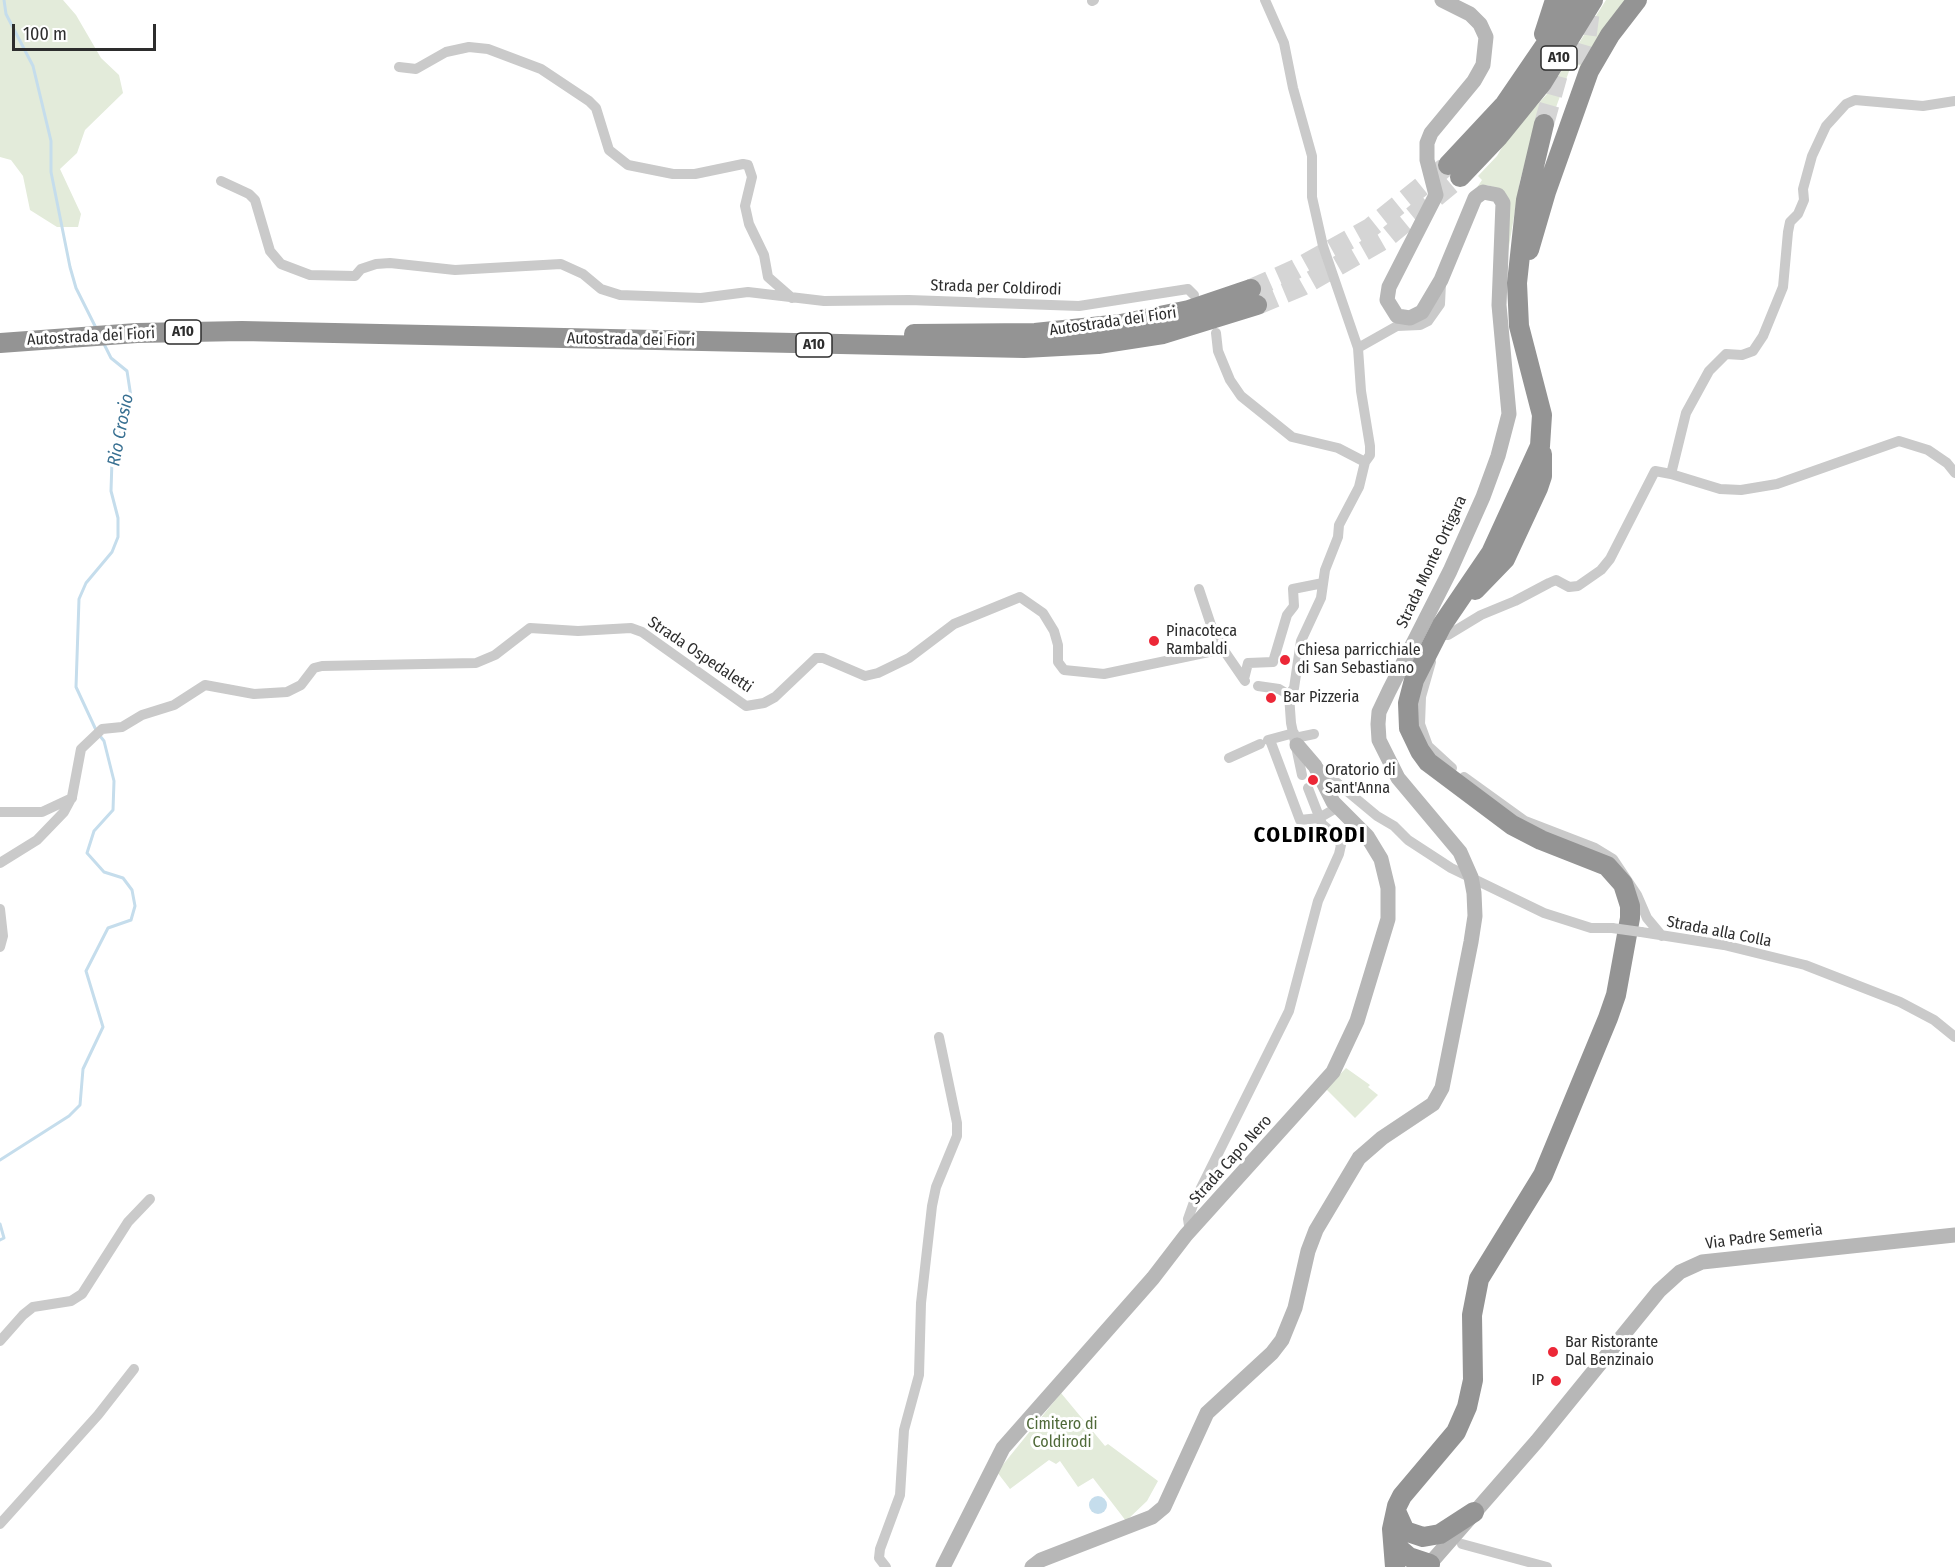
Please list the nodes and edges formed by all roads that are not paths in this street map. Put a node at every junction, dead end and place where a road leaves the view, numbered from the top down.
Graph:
1 (1265, 0) edge
2 (1442, 0) edge
3 (1555, 0) edge
4 (1576, 0) edge
5 (1593, 0) edge
6 (1637, 0) edge
7 (1578, 64) tunnel mouth
8 (399, 67) dead end
9 (1522, 80) junction
10 (1955, 100) edge
11 (1544, 124) tunnel mouth
12 (221, 181) dead end
13 (1520, 237) junction
14 (1441, 280) junction
15 (1194, 294) dead end
16 (793, 298) junction
17 (1517, 306) junction
18 (0, 330) edge
19 (1216, 333) dead end
20 (0, 343) edge
21 (1358, 348) junction
22 (1365, 462) junction
23 (1955, 473) edge
24 (1671, 474) junction
25 (1323, 583) junction
26 (1199, 589) dead end
27 (1425, 630) dead end
28 (1413, 644) junction
29 (1223, 650) junction
30 (1250, 683) junction
31 (1289, 695) junction
32 (1314, 734) dead end
33 (1295, 739) junction
34 (1266, 741) junction
35 (1229, 758) dead end
36 (1315, 766) junction
37 (1302, 775) dead end
38 (1308, 788) dead end
39 (72, 797) junction
40 (1338, 807) junction
41 (0, 812) edge
42 (1319, 818) junction
43 (0, 863) edge
44 (1471, 877) junction
45 (0, 909) edge
46 (1662, 936) junction
47 (0, 947) edge
48 (1955, 1036) edge
49 (939, 1037) dead end
50 (150, 1199) dead end
51 (1190, 1232) junction
52 (1955, 1235) edge
53 (0, 1341) edge
54 (134, 1369) dead end
55 (1396, 1511) junction
56 (1474, 1512) junction
57 (0, 1524) edge
58 (1412, 1535) junction
59 (1394, 1544) junction
60 (1462, 1544) dead end
61 (1428, 1565) edge
62 (886, 1567) edge
63 (943, 1567) edge
64 (1032, 1567) edge
65 (1395, 1567) edge
66 (1547, 1567) edge

1 - 21 street
2 - 14 main road, Strada Monte Ortigara
3 - 9 highway
4 - 9 highway, A10
5 - 9 highway, A10
6 - 17 highway
7 - 13 highway
8 - 16 street
10 - 24 street
11 - 13 highway
12 - 16 street, Strada per Coldirodi
13 - 17 highway
14 - 21 street
14 - 28 main road, Strada Monte Ortigara
15 - 16 street, Strada per Coldirodi
17 - 55 highway
18 - 20 highway, Autostrada dei Fiori / A10
19 - 22 street
21 - 22 street
22 - 25 street
23 - 24 street
24 - 46 street
25 - 30 street
25 - 31 street
26 - 29 street
27 - 28 street
28 - 44 main road, Strada Monte Ortigara
29 - 30 street
29 - 39 street, Strada Ospedaletti
30 - 31 street
31 - 33 street
32 - 33 street
33 - 34 street
33 - 36 main road, Strada Capo Nero
33 - 37 street
34 - 35 street
34 - 42 street
36 - 40 main road, Strada Capo Nero
36 - 44 street, Strada alla Colla
38 - 42 street
39 - 41 street
39 - 43 street
40 - 42 street
40 - 51 main road, Strada Capo Nero
42 - 51 street
44 - 46 street, Strada alla Colla, bridge
44 - 64 main road, Strada Monte Ortigara
45 - 47 street
46 - 48 street, Strada alla Colla
49 - 62 street
50 - 53 street
51 - 63 main road, Strada Capo Nero
52 - 56 main road, Via Padre Semeria
54 - 57 street
55 - 58 highway
55 - 59 highway
56 - 58 highway
56 - 61 main road, Via Padre Semeria
58 - 61 highway
59 - 61 highway
59 - 65 highway
60 - 66 street

